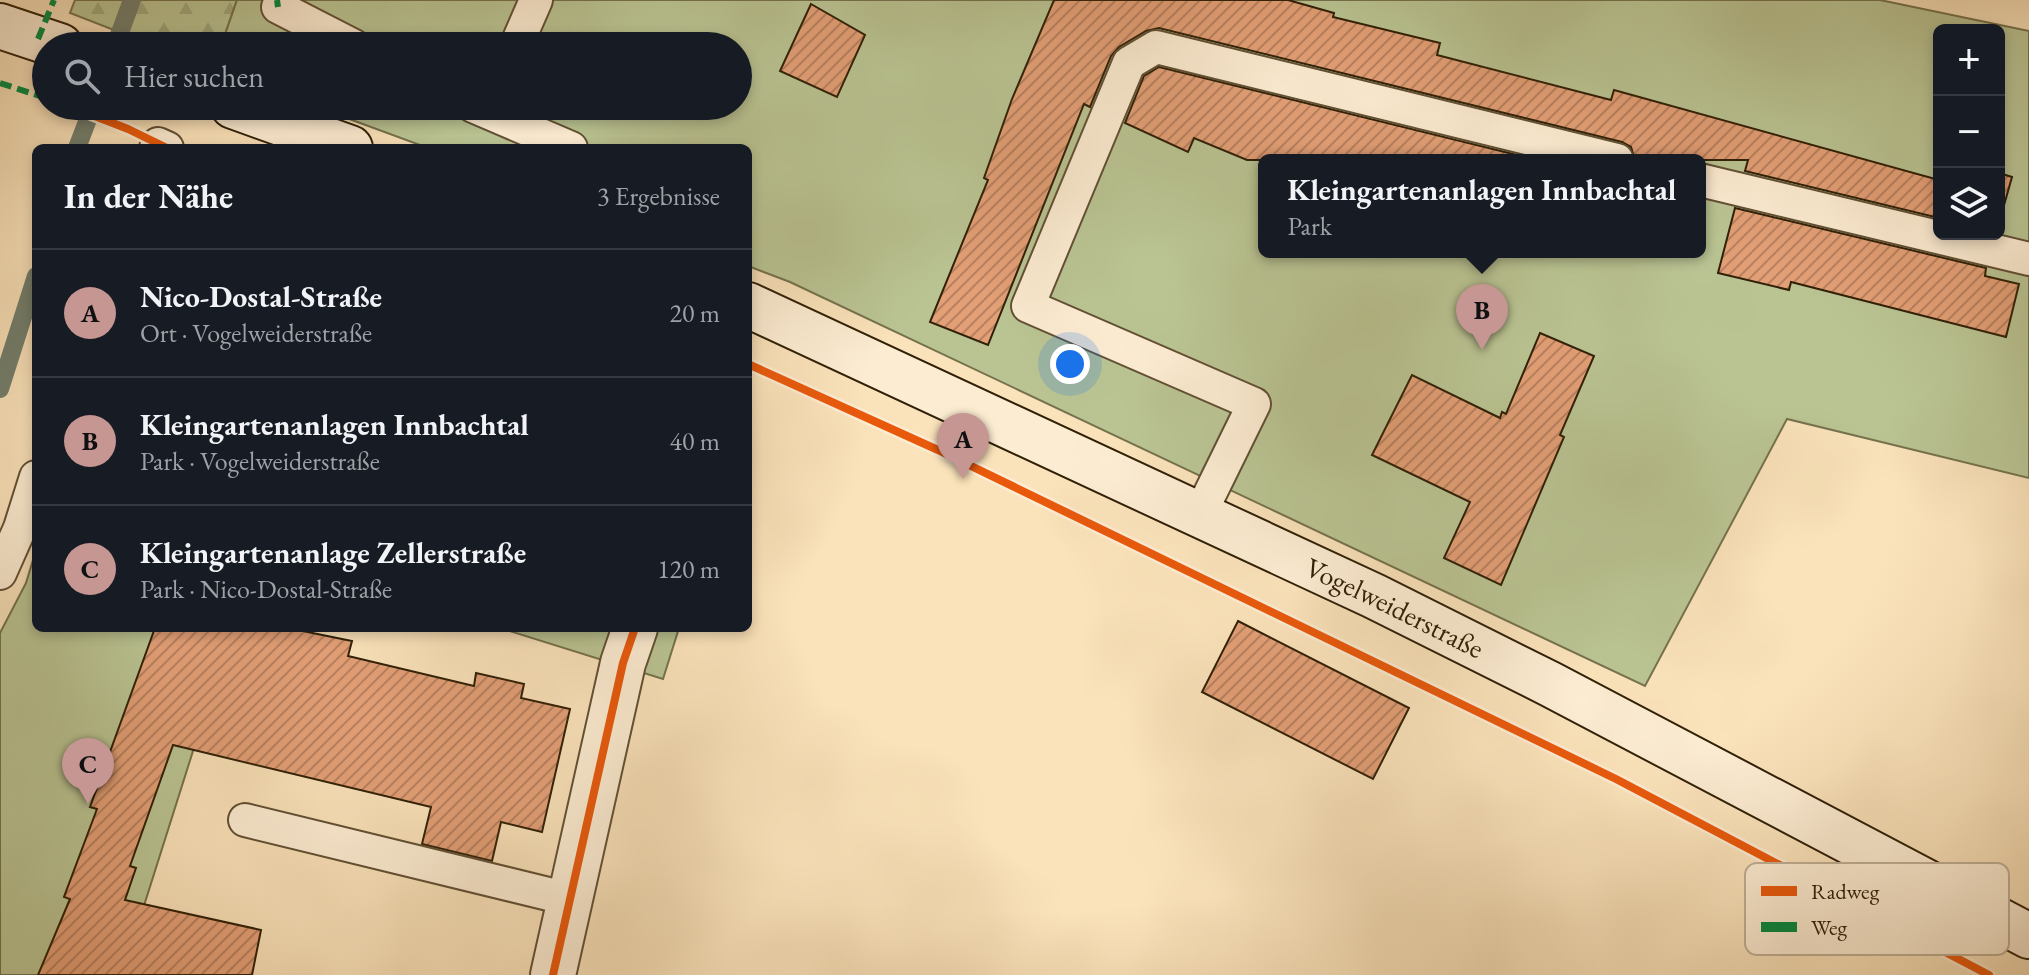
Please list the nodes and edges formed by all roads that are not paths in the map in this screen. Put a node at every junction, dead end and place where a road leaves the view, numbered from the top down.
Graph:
1 (536, 0) edge
2 (278, 7) dead end
3 (0, 26) edge
4 (327, 32) edge
5 (522, 32) edge
6 (32, 37) edge
7 (272, 120) edge
8 (509, 120) edge
9 (339, 144) edge
10 (562, 144) edge
11 (1593, 154) edge
12 (1706, 181) edge
13 (2029, 259) edge
14 (752, 309) edge
15 (32, 490) edge
16 (1200, 514) junction
17 (0, 573) edge
18 (634, 632) edge
19 (245, 820) dead end
20 (1890, 863) edge
21 (569, 899) junction
22 (2009, 925) edge
23 (2029, 936) edge
24 (553, 975) edge

1 - 5 lane
2 - 4 lane
3 - 6 main road
7 - 9 main road
8 - 10 lane
11 - 16 lane
12 - 13 lane
14 - 16 main road, Vogelweiderstraße
15 - 17 lane
16 - 20 main road, Vogelweiderstraße
18 - 21 main road
19 - 21 lane
21 - 24 main road
22 - 23 main road, Vogelweiderstraße

